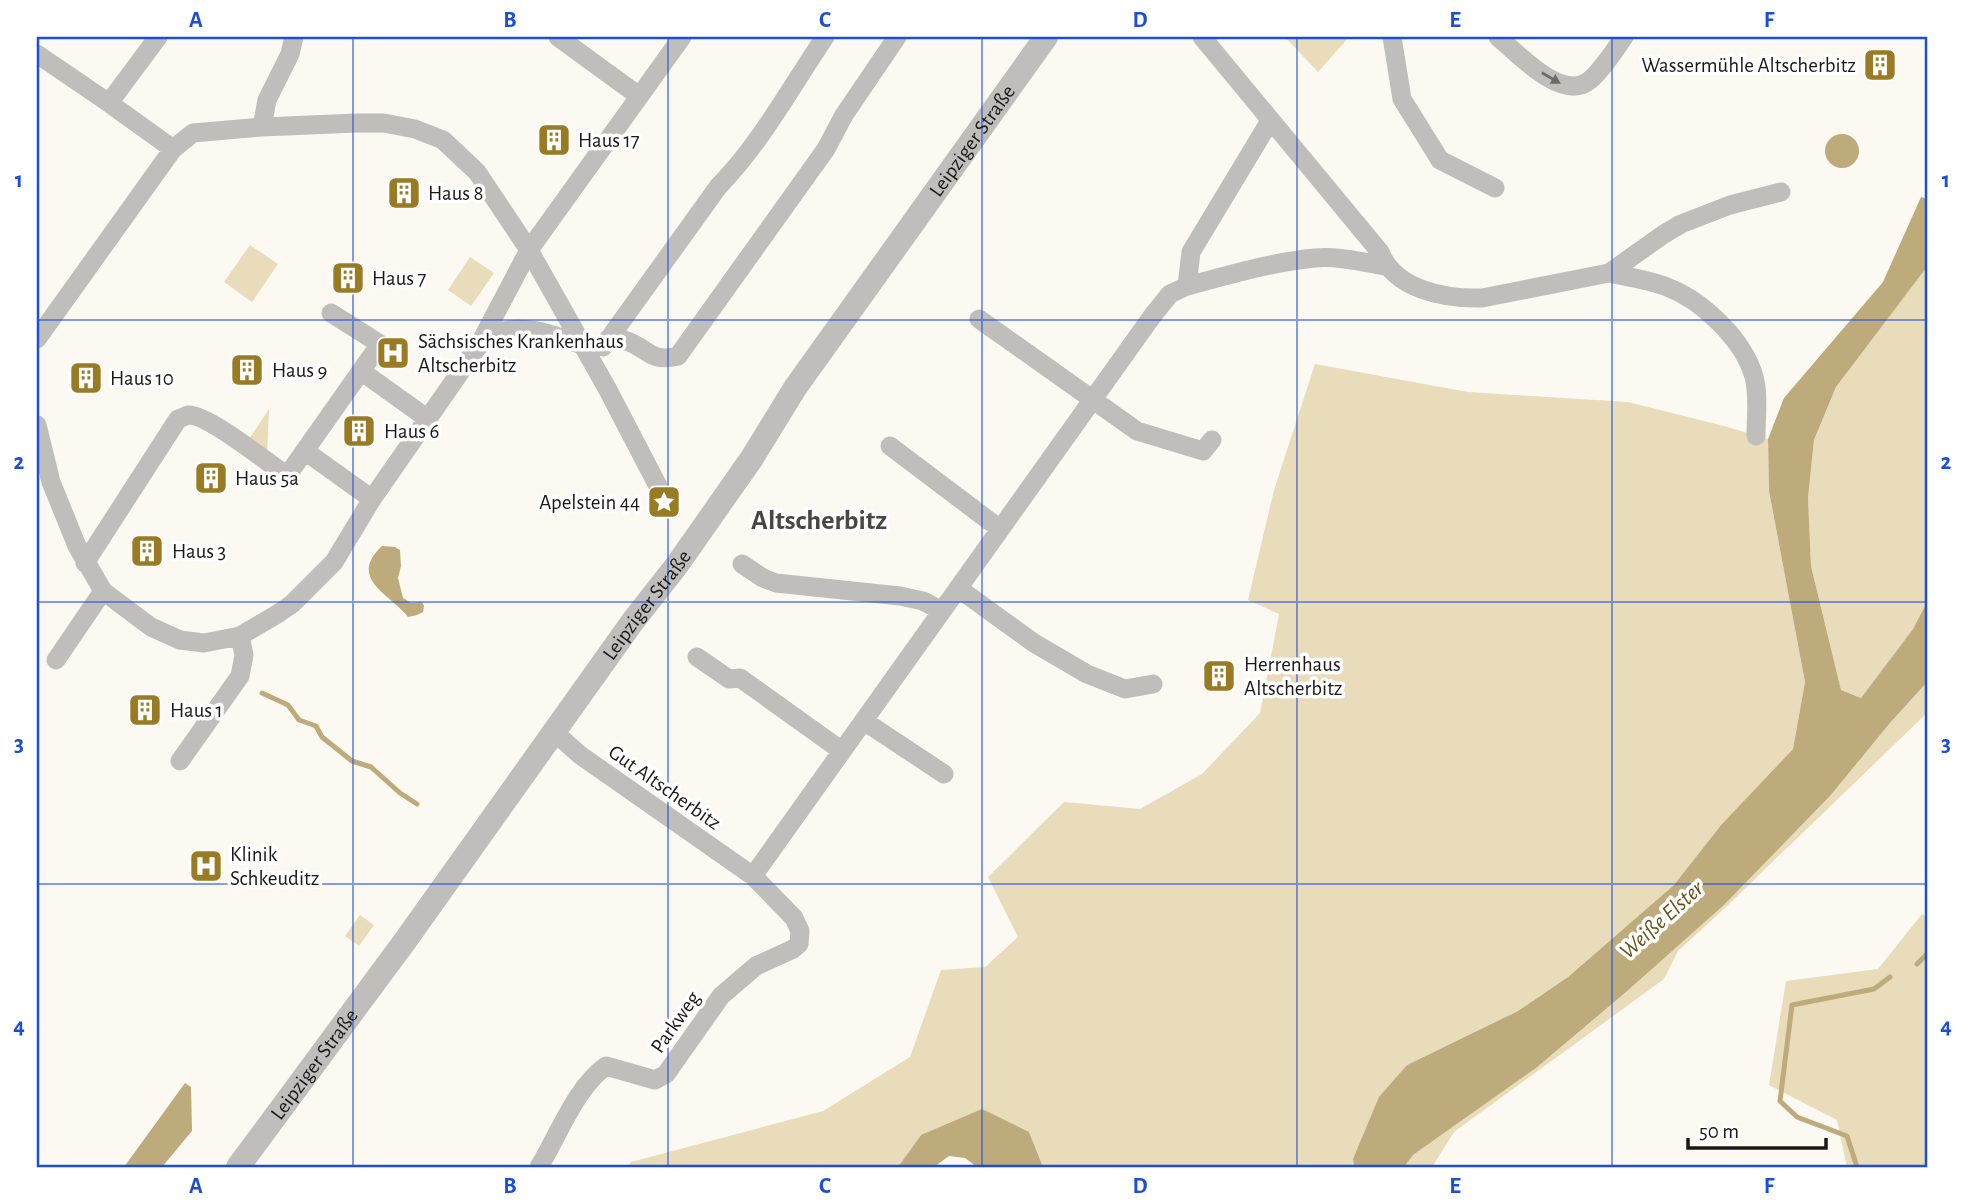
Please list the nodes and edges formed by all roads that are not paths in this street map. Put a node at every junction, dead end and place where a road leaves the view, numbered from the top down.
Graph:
1 (158, 37) edge
2 (294, 37) edge
3 (558, 37) edge
4 (682, 37) edge
5 (825, 37) edge
6 (897, 37) edge
7 (1046, 37) edge
8 (1202, 37) edge
9 (1392, 37) edge
10 (1498, 37) edge
11 (1624, 37) edge
12 (37, 54) edge
13 (639, 96) junction
14 (109, 103) junction
15 (1270, 121) junction
16 (262, 127) junction
17 (173, 149) junction
18 (1494, 188) dead end
19 (1781, 192) dead end
20 (529, 250) junction
21 (1385, 266) junction
22 (1609, 273) junction
23 (1187, 286) junction
24 (331, 313) dead end
25 (979, 319) dead end
26 (609, 338) junction
27 (37, 339) edge
28 (479, 345) junction
29 (582, 345) junction
30 (593, 363) junction
31 (361, 371) junction
32 (1093, 398) junction
33 (428, 419) junction
34 (37, 425) edge
35 (1756, 436) dead end
36 (1213, 440) dead end
37 (890, 446) dead end
38 (305, 451) junction
39 (659, 486) dead end
40 (372, 499) junction
41 (1000, 529) junction
42 (85, 563) junction
43 (742, 564) dead end
44 (958, 588) junction
45 (103, 591) junction
46 (942, 611) junction
47 (240, 636) junction
48 (696, 657) dead end
49 (56, 660) dead end
50 (1153, 684) dead end
51 (864, 721) junction
52 (554, 732) junction
53 (842, 751) junction
54 (180, 761) dead end
55 (944, 774) dead end
56 (753, 876) junction
57 (800, 937) joint
58 (238, 1167) edge
59 (540, 1167) edge

1 - 14 street
2 - 16 street
3 - 13 street
4 - 13 street
5 - 26 street
6 - 26 street
7 - 52 street, Leipziger Straße
8 - 15 street
9 - 18 street
10 -> 11 street
12 - 14 street
13 - 20 street
14 - 17 street
15 - 21 street
15 - 23 street
16 - 17 street
16 - 20 street
17 - 27 street
19 - 22 street
20 - 28 street
20 - 29 street
21 - 22 street
21 - 23 street
22 - 35 street
23 - 32 street
24 - 31 street
25 - 32 street
26 - 30 street
28 - 29 street
28 - 33 street
29 - 30 street
30 - 39 street
31 - 33 street
31 - 38 street
32 - 36 street
32 - 41 street
33 - 40 street
34 - 42 street
37 - 41 street
38 - 40 street
38 - 42 street
40 - 47 street
41 - 44 street
42 - 45 street
43 - 46 street
44 - 46 street
44 - 50 street
45 - 47 street
45 - 49 street
46 - 51 street
47 - 54 street
48 - 53 street
51 - 53 street
51 - 55 street
52 - 56 street, Gut Altscherbitz
52 - 58 street, Leipziger Straße
53 - 56 street
56 - 57 street, Gut Altscherbitz
57 - 59 street, Parkweg

